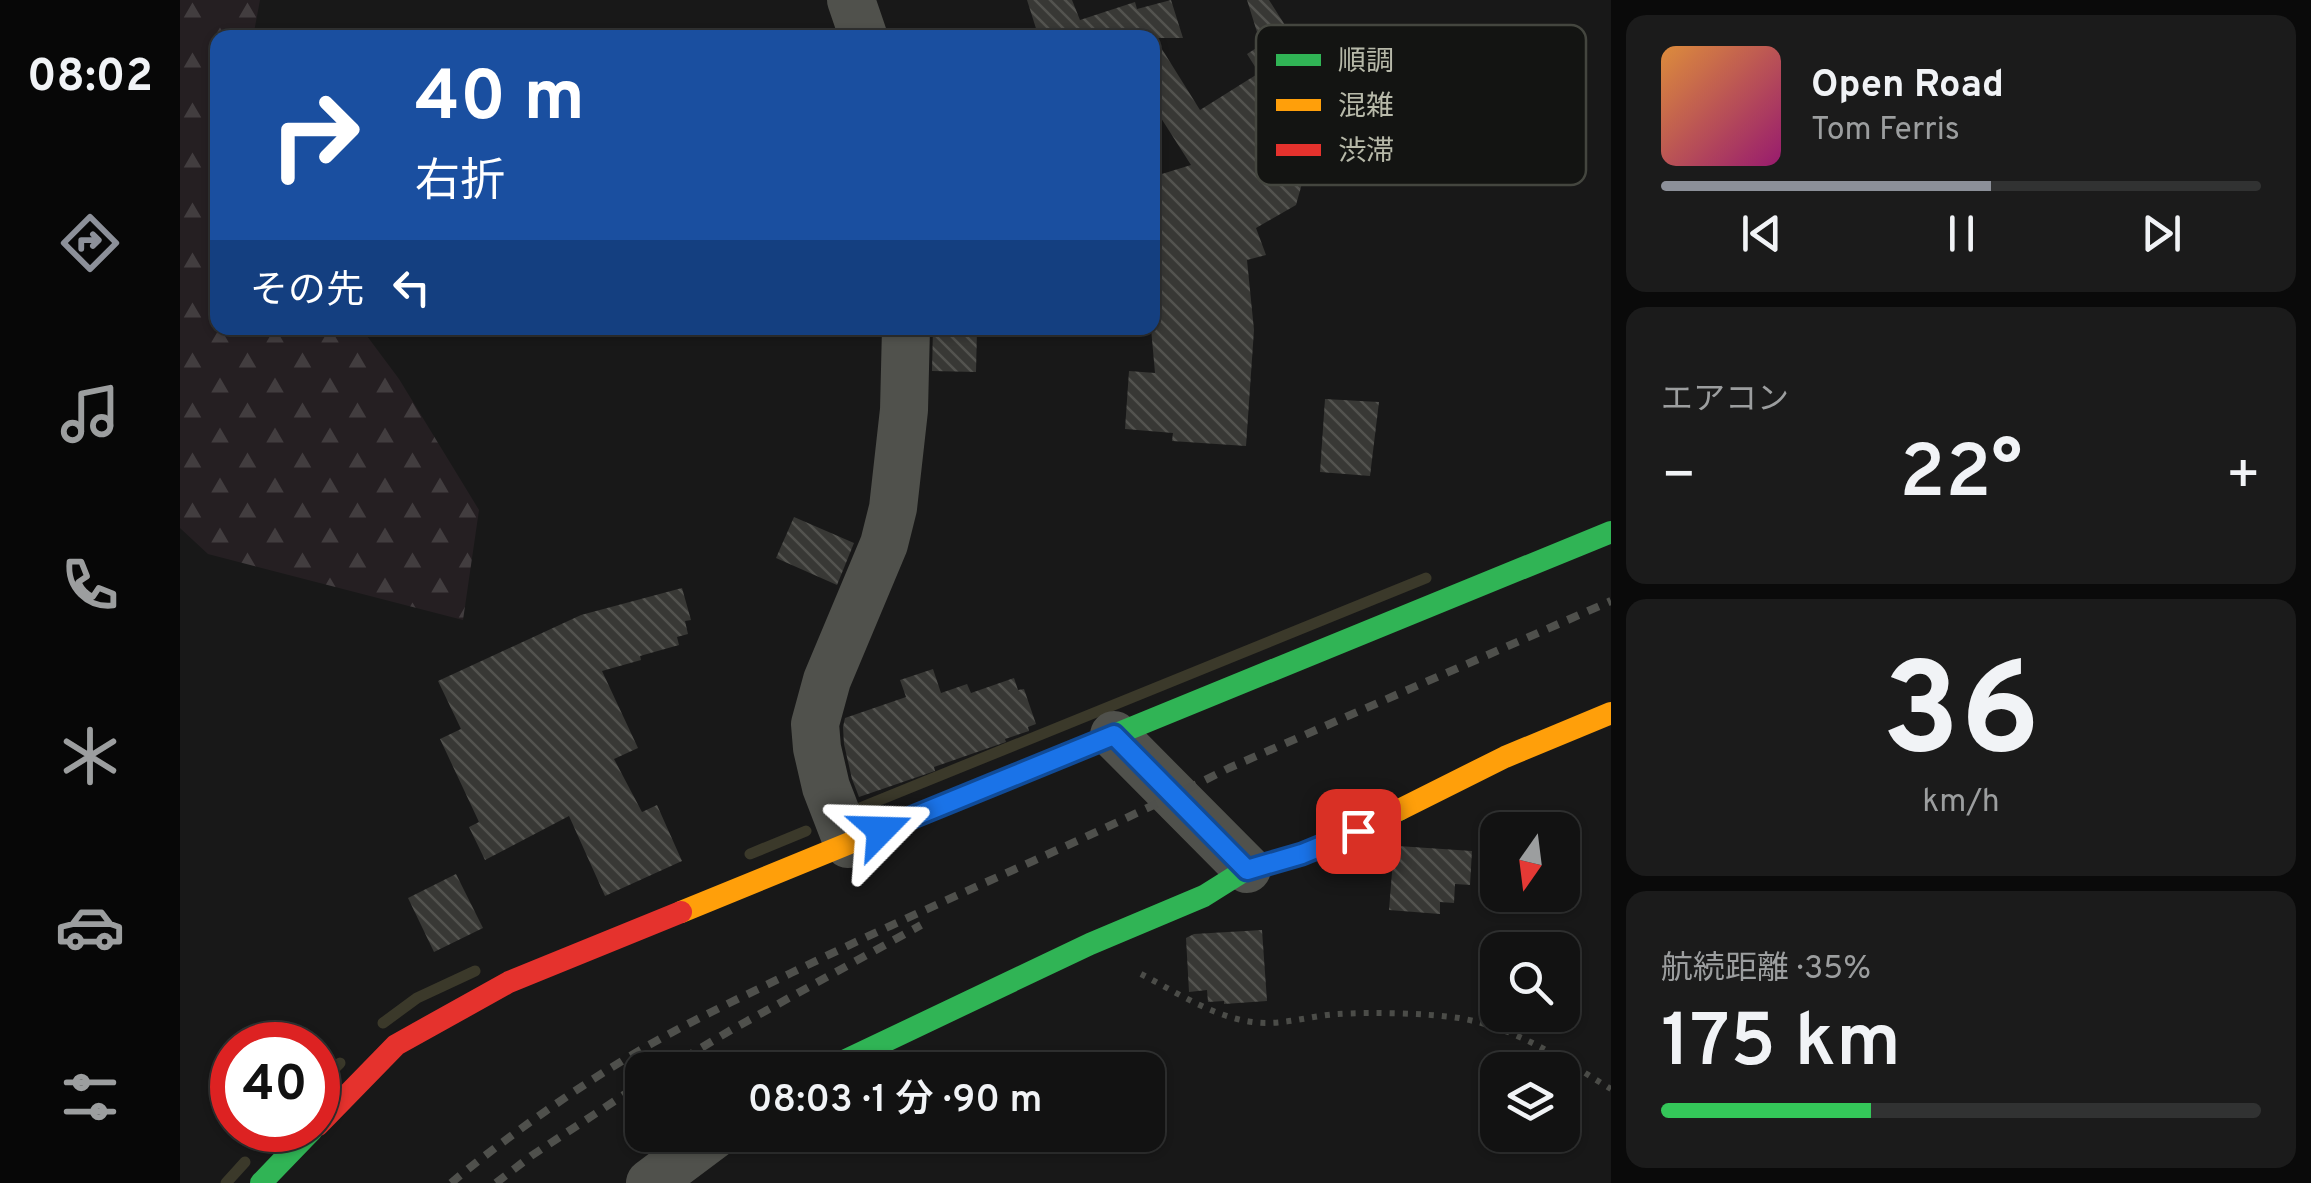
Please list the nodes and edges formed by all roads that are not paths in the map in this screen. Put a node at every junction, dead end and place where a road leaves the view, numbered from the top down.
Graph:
1 (852, 0) edge
2 (861, 30) edge
3 (906, 335) edge
4 (1611, 532) edge
5 (1611, 713) edge
6 (1114, 735) junction
7 (848, 844) junction
8 (1247, 870) junction
9 (863, 1052) edge
10 (340, 1102) edge
11 (290, 1152) edge
12 (691, 1152) edge
13 (719, 1152) edge
14 (260, 1183) edge
15 (650, 1183) edge
16 (713, 1183) edge

1 - 2 street
3 - 7 street
4 - 6 street
5 - 8 street
6 - 7 street
6 - 8 street
7 - 10 street
8 - 9 street
11 - 14 street
12 - 15 street
13 - 16 street

